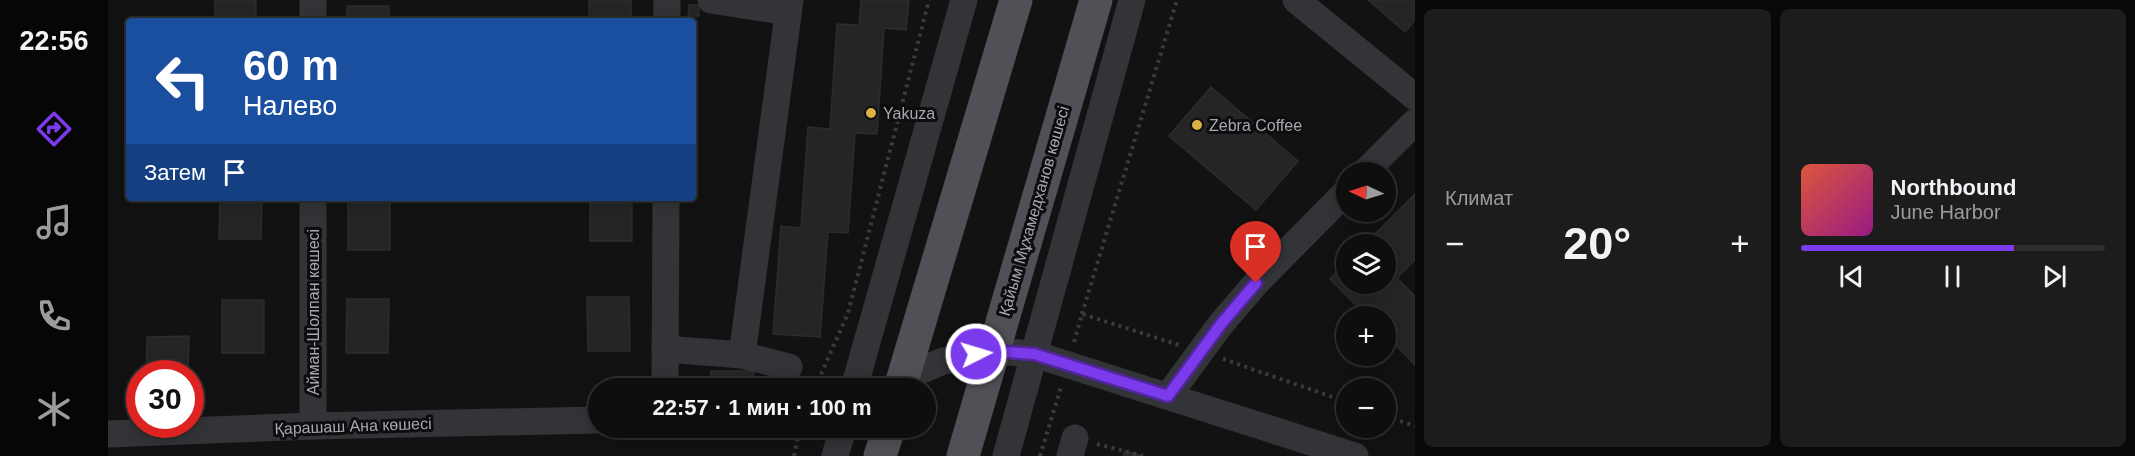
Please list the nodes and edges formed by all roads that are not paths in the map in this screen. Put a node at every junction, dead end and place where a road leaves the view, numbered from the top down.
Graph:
1 (313, 0) edge
2 (667, 0) edge
3 (711, 0) edge
4 (964, 0) edge
5 (1016, 0) edge
6 (1096, 0) edge
7 (1132, 0) edge
8 (1296, 0) edge
9 (789, 6) edge
10 (313, 18) edge
11 (667, 18) edge
12 (1415, 97) edge
13 (1415, 122) edge
14 (1375, 162) edge
15 (313, 201) edge
16 (666, 201) edge
17 (1336, 202) edge
18 (665, 349) junction
19 (993, 351) junction
20 (1034, 354) junction
21 (742, 355) junction
22 (789, 367) dead end
23 (665, 378) edge
24 (857, 378) edge
25 (903, 378) edge
26 (911, 378) edge
27 (1168, 396) junction
28 (588, 420) edge
29 (313, 426) junction
30 (108, 434) edge
31 (840, 438) edge
32 (886, 438) edge
33 (835, 456) edge
34 (880, 456) edge
35 (963, 456) edge
36 (1006, 456) edge
37 (1355, 456) edge

1 - 10 street
2 - 11 street
3 - 9 street
4 - 24 street
5 - 25 main road
6 - 19 main road, Қайым Мұхамедханов көшесі
7 - 20 street
8 - 12 street
9 - 21 street
13 - 14 street
15 - 29 street, Айман-Шолпан көшесі
16 - 18 street
17 - 27 street
18 - 21 street
18 - 23 street
19 - 20 street
19 - 26 street
19 - 35 main road, Қайым Мұхамедханов көшесі
20 - 27 street
20 - 36 street
21 - 22 street
27 - 37 street
28 - 29 street, Қарашаш Ана көшесі
29 - 30 street, Қарашаш Ана көшесі
31 - 33 street
32 - 34 main road

